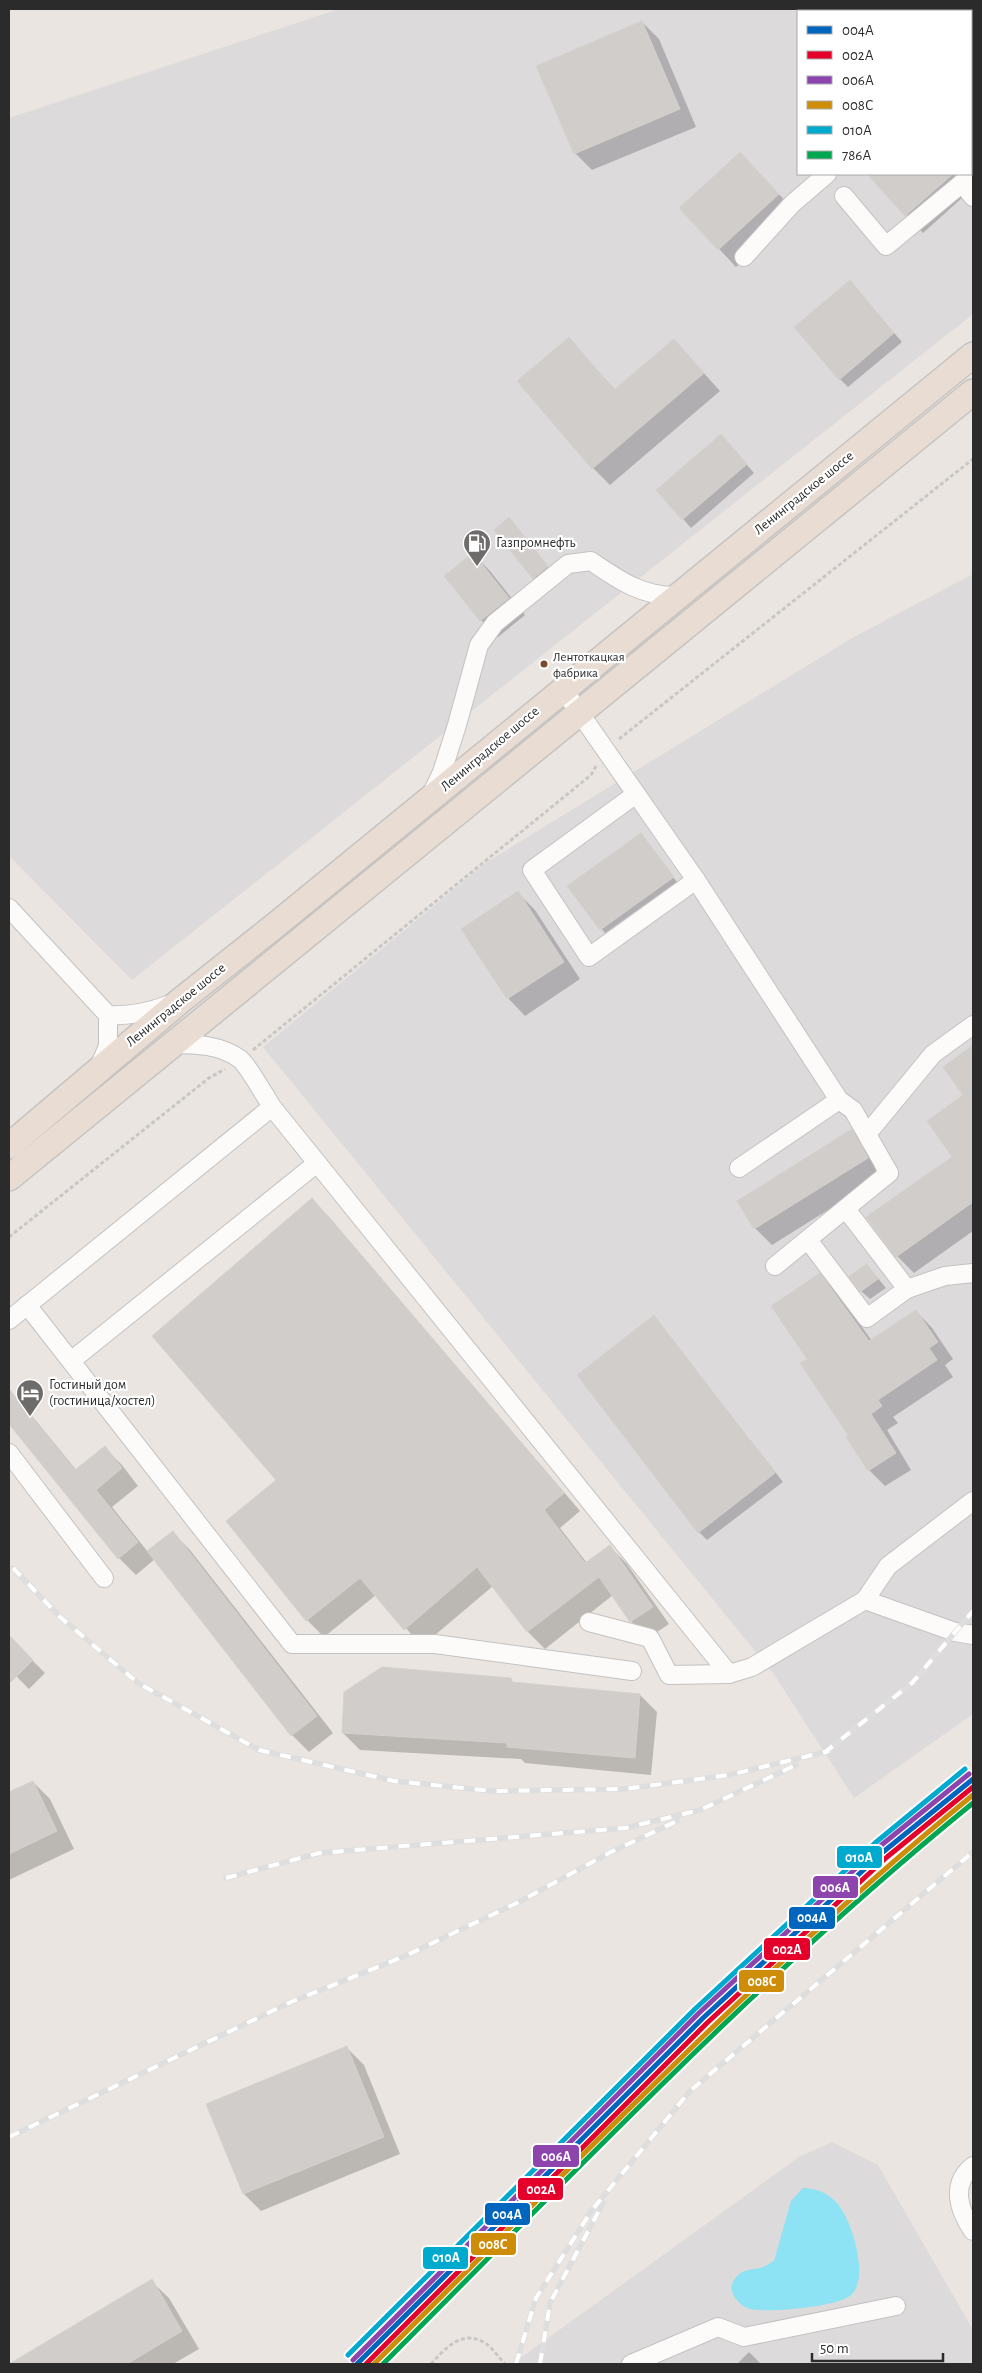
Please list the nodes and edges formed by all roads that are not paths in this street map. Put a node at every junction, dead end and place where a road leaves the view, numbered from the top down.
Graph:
1 (826, 175) edge
2 (968, 178) edge
3 (844, 196) dead end
4 (973, 197) edge
5 (744, 257) dead end
6 (973, 355) edge
7 (973, 392) edge
8 (679, 596) junction
9 (563, 689) junction
10 (579, 711) junction
11 (636, 794) junction
12 (429, 800) junction
13 (696, 880) junction
14 (9, 908) edge
15 (180, 1000) junction
16 (108, 1015) junction
17 (973, 1025) edge
18 (173, 1044) junction
19 (97, 1071) junction
20 (839, 1100) junction
21 (272, 1107) junction
22 (867, 1134) junction
23 (9, 1146) edge
24 (317, 1163) junction
25 (739, 1168) dead end
26 (9, 1178) edge
27 (846, 1209) junction
28 (808, 1240) junction
29 (775, 1266) dead end
30 (973, 1273) edge
31 (907, 1288) junction
32 (27, 1305) junction
33 (9, 1320) edge
34 (71, 1361) junction
35 (9, 1453) edge
36 (973, 1501) edge
37 (104, 1578) dead end
38 (865, 1600) junction
39 (590, 1622) dead end
40 (973, 1635) edge
41 (632, 1671) dead end
42 (729, 1674) junction
43 (973, 2166) edge
44 (973, 2231) edge
45 (896, 2306) dead end
46 (631, 2364) edge

1 - 5 street
2 - 3 street
2 - 4 street
6 - 8 highway, Ленинградское шоссе
7 - 10 highway, Ленинградское шоссе
8 - 9 highway, Ленинградское шоссе
8 - 12 street
9 - 10 street
9 - 12 highway, Ленинградское шоссе
10 - 11 street
10 - 18 highway, Ленинградское шоссе
11 - 13 street
11 - 13 street
12 - 15 highway, Ленинградское шоссе
13 - 20 street
14 - 16 street
15 - 16 street
15 - 19 highway, Ленинградское шоссе
16 - 19 street
17 - 22 street
18 - 21 street
18 - 26 highway, Ленинградское шоссе
19 - 23 highway, Ленинградское шоссе
20 - 22 street
20 - 25 street
21 - 24 street
21 - 32 street
22 - 27 street
24 - 34 street
24 - 42 street
27 - 28 street
27 - 31 street
28 - 29 street
28 - 31 street
30 - 31 street
32 - 33 street
32 - 34 street
34 - 41 street
35 - 37 street
36 - 38 street
38 - 40 street
38 - 42 street
39 - 42 street
43 - 44 street
45 - 46 street

